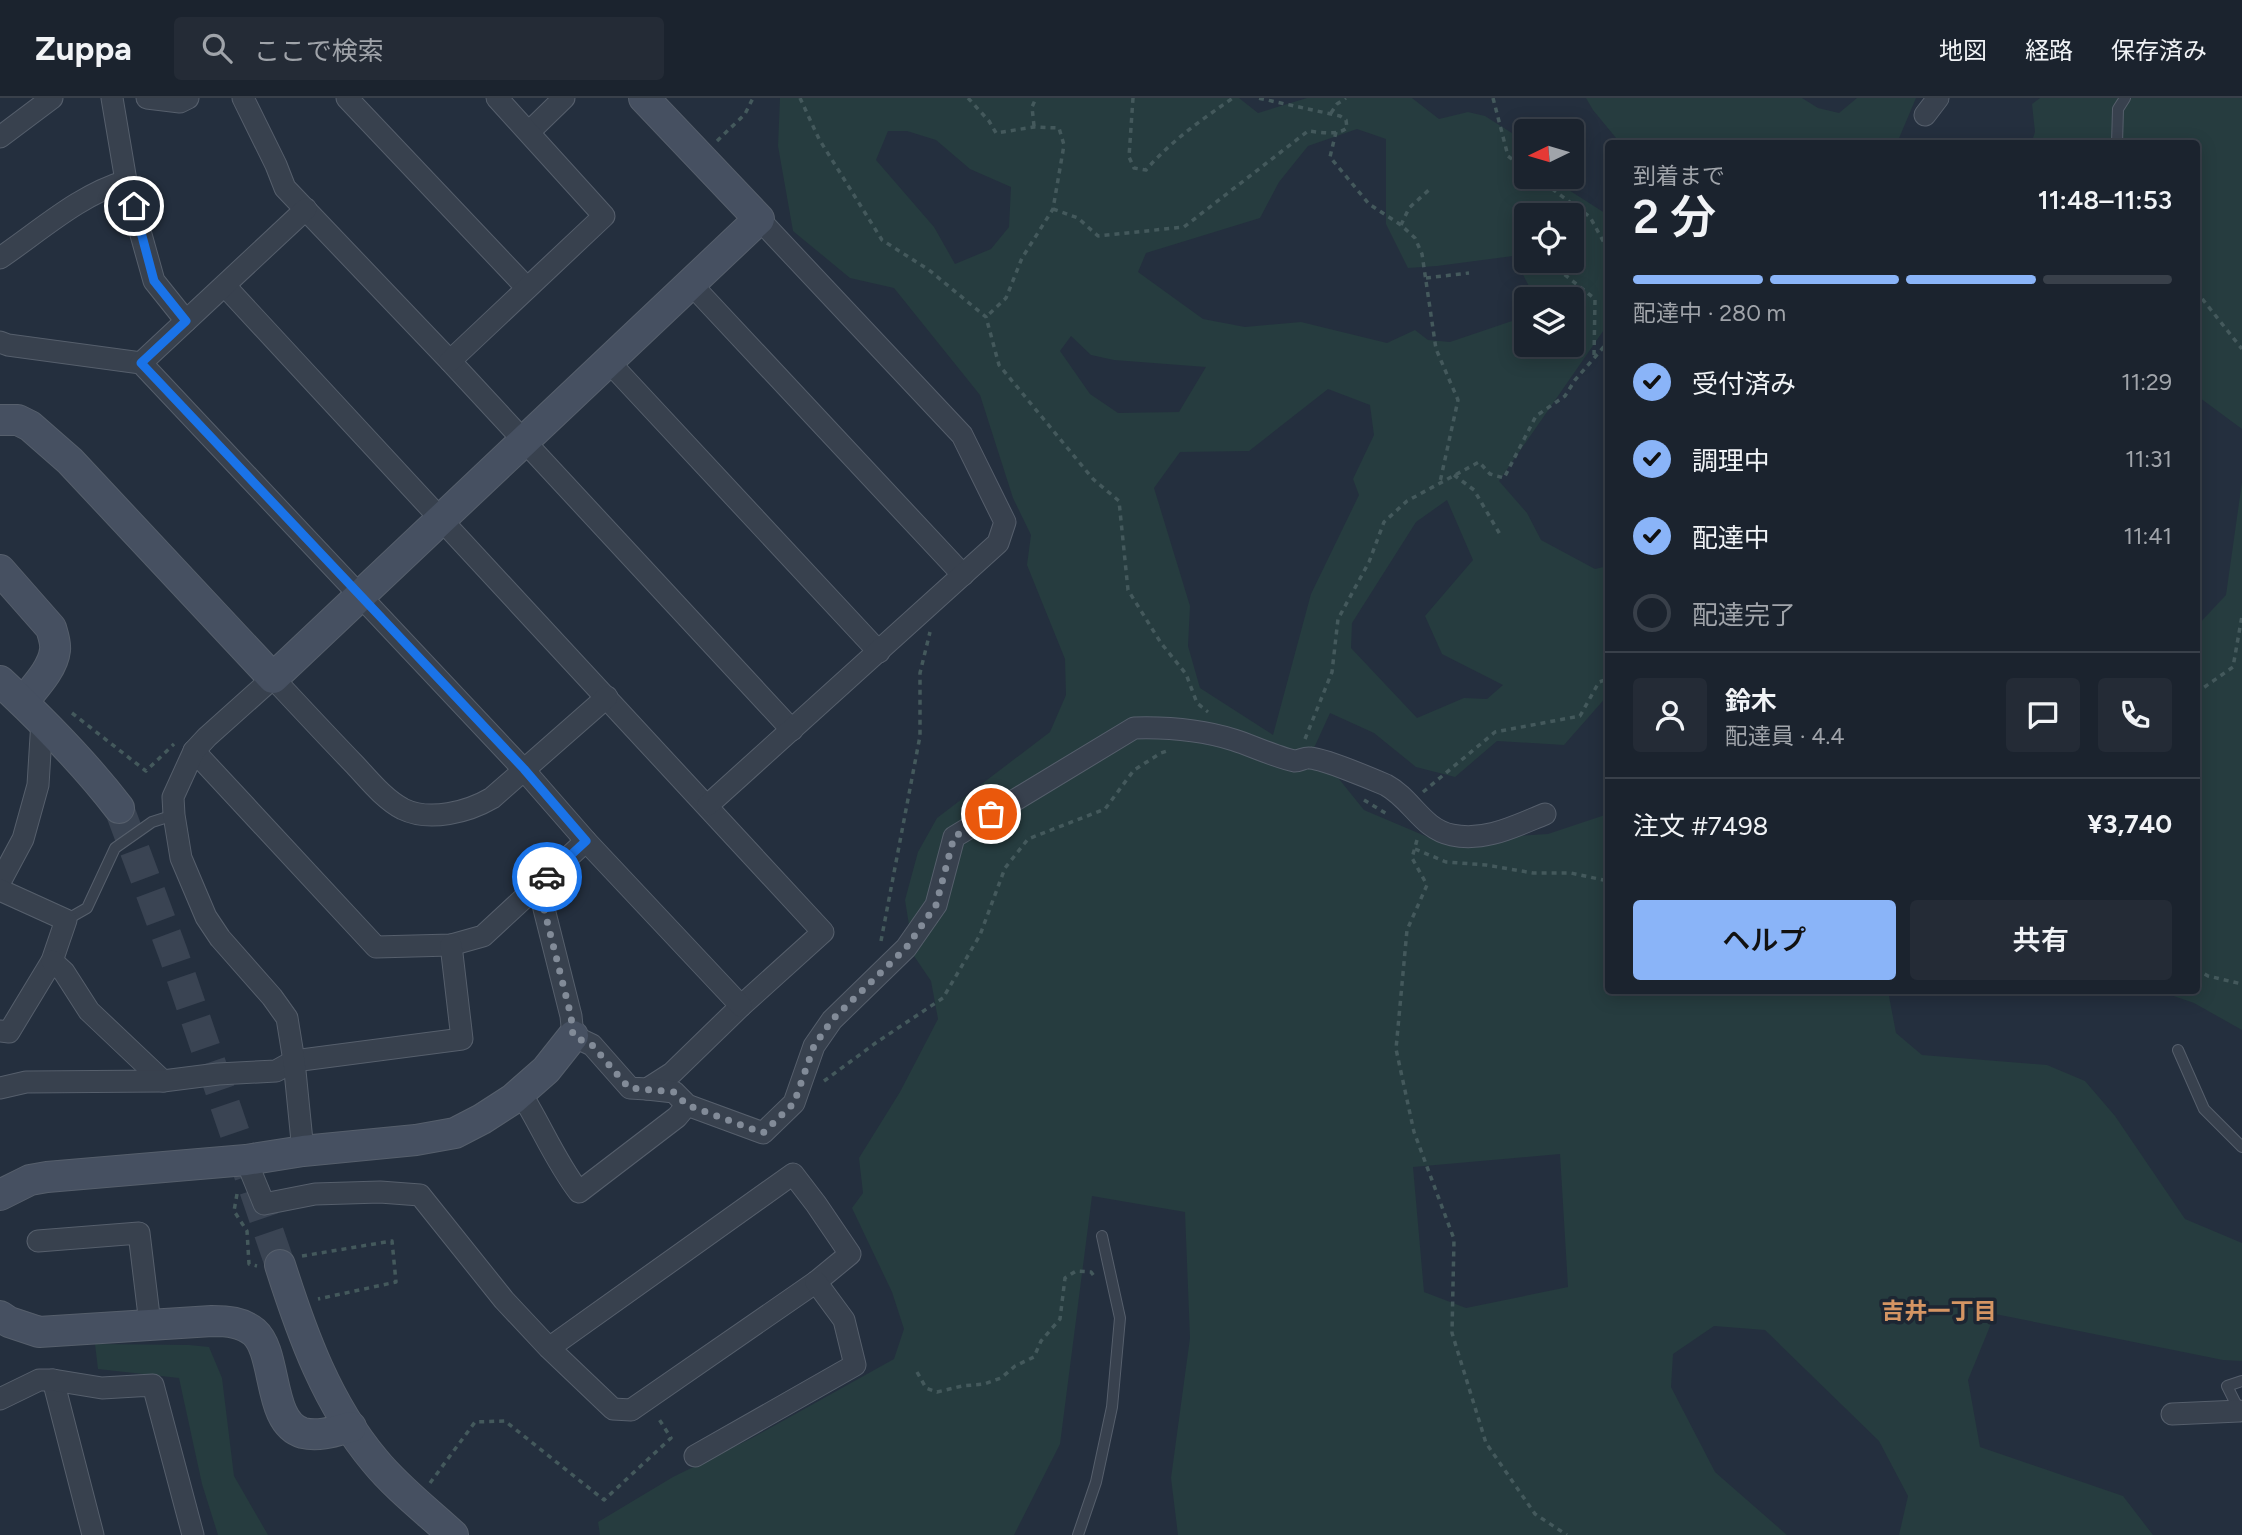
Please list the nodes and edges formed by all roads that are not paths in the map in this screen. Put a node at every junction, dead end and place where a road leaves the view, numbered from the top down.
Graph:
1 (52, 98) edge
2 (112, 98) edge
3 (147, 98) edge
4 (188, 98) edge
5 (243, 98) edge
6 (346, 98) edge
7 (497, 98) edge
8 (564, 98) edge
9 (644, 98) edge
10 (2125, 98) edge
11 (529, 132) junction
12 (0, 137) edge
13 (2118, 140) edge
14 (126, 181) junction
15 (306, 209) junction
16 (759, 219) junction
17 (0, 258) edge
18 (691, 284) junction
19 (225, 286) junction
20 (527, 288) junction
21 (186, 321) junction
22 (0, 342) edge
23 (450, 361) junction
24 (609, 362) junction
25 (141, 363) junction
26 (0, 420) edge
27 (524, 440) junction
28 (441, 518) junction
29 (0, 570) edge
30 (963, 575) junction
31 (359, 596) junction
32 (879, 652) junction
33 (273, 678) junction
34 (0, 681) edge
35 (607, 697) junction
36 (33, 711) junction
37 (792, 730) junction
38 (194, 751) junction
39 (524, 769) junction
40 (708, 805) junction
41 (119, 808) tunnel mouth
42 (1545, 814) dead end
43 (174, 815) junction
44 (586, 841) junction
45 (0, 882) edge
46 (538, 885) junction
47 (0, 890) edge
48 (66, 920) junction
49 (451, 945) junction
50 (52, 961) junction
51 (741, 1006) junction
52 (0, 1031) edge
53 (573, 1036) junction
54 (2178, 1051) dead end
55 (295, 1060) junction
56 (163, 1081) junction
57 (0, 1088) edge
58 (647, 1089) junction
59 (520, 1092) junction
60 (687, 1105) junction
61 (2242, 1147) edge
62 (303, 1151) junction
63 (237, 1161) junction
64 (0, 1195) edge
65 (1102, 1236) dead end
66 (38, 1241) dead end
67 (279, 1262) tunnel mouth
68 (816, 1282) junction
69 (0, 1316) edge
70 (150, 1324) junction
71 (549, 1348) junction
72 (53, 1380) junction
73 (2242, 1381) edge
74 (0, 1399) edge
75 (2240, 1412) edge
76 (2172, 1414) dead end
77 (351, 1427) junction
78 (695, 1456) dead end
79 (93, 1535) edge
80 (193, 1535) edge
81 (453, 1535) edge
82 (1078, 1535) edge

1 - 12 street
2 - 14 street
3 - 4 street
5 - 15 street
6 - 20 street
7 - 11 street
8 - 11 street
9 - 16 street
10 - 13 lane
11 - 20 street
14 - 17 street
14 - 21 street
15 - 19 street
15 - 23 street
16 - 18 street
16 - 30 street
18 - 24 street
18 - 30 street
19 - 21 street
19 - 28 street
20 - 23 street
21 - 25 street
22 - 25 street
23 - 27 street
24 - 27 street
24 - 32 street
25 - 31 street
26 - 33 street
27 - 28 street
27 - 37 street
28 - 31 street
28 - 35 street
29 - 36 street
30 - 32 street
31 - 33 street
31 - 39 street
32 - 37 street
33 - 38 street
33 - 39 street
34 - 36 street
35 - 39 street
35 - 40 street
36 - 41 street
36 - 45 street
37 - 40 street
38 - 43 street
38 - 49 street
39 - 44 street
40 - 51 street
42 - 60 street
43 - 48 lane
43 - 55 street
44 - 46 street
44 - 51 street
46 - 49 street
46 - 53 street
47 - 48 street
48 - 50 street
49 - 55 street
50 - 52 street
50 - 56 street
51 - 58 street
53 - 58 street
53 - 59 street
54 - 61 lane
55 - 56 street
55 - 62 street
56 - 57 street
58 - 60 street
59 - 60 street
59 - 62 street
62 - 63 street
63 - 64 street
63 - 71 street
65 - 82 lane
66 - 70 street
67 - 77 street
68 - 71 street
68 - 71 street
68 - 78 street
69 - 70 street
70 - 77 street
72 - 74 street
72 - 79 street
72 - 80 street
73 - 75 lane
75 - 76 street
77 - 81 street

